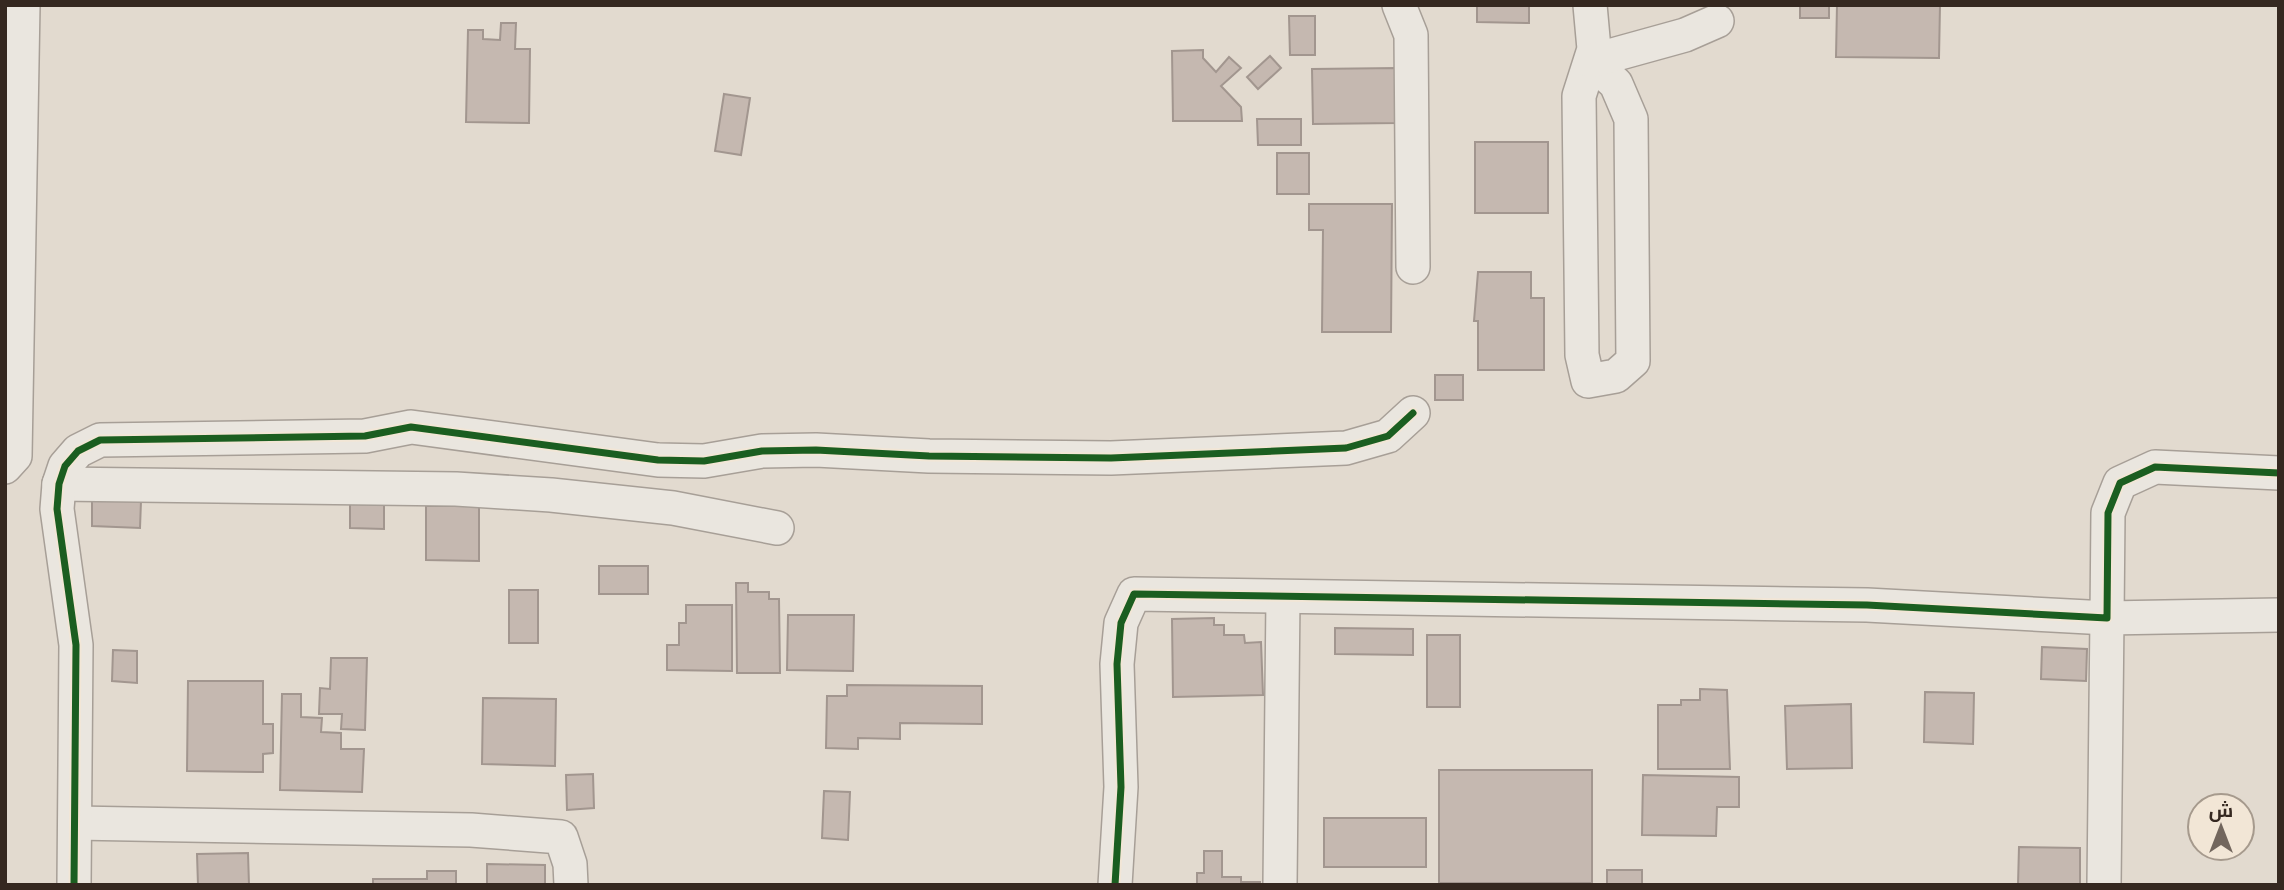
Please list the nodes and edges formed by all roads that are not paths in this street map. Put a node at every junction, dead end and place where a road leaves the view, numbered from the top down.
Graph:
1 (23, 5) edge
2 (1399, 5) edge
3 (1590, 5) edge
4 (1717, 21) dead end
5 (1591, 61) junction
6 (1413, 267) dead end
7 (1582, 274) junction
8 (1633, 291) junction
9 (1413, 413) dead end
10 (365, 436) junction
11 (616, 454) junction
12 (5, 467) edge
13 (2279, 473) edge
14 (59, 484) junction
15 (362, 488) junction
16 (614, 502) junction
17 (777, 528) dead end
18 (1283, 597) junction
19 (2279, 615) edge
20 (2107, 618) junction
21 (75, 823) junction
22 (74, 885) edge
23 (571, 885) edge
24 (1115, 885) edge
25 (1280, 885) edge
26 (2104, 885) edge

1 - 12 street
2 - 6 street
3 - 5 street
4 - 5 street
5 - 7 street
5 - 8 street
7 - 8 street
7 - 8 street
9 - 11 street
10 - 11 street
10 - 14 street
10 - 15 street
11 - 16 street
13 - 20 street
14 - 15 street
14 - 21 street
15 - 16 street
16 - 17 street
18 - 20 street
18 - 24 street
18 - 25 street
19 - 20 street
20 - 26 street
21 - 22 street
21 - 23 street

